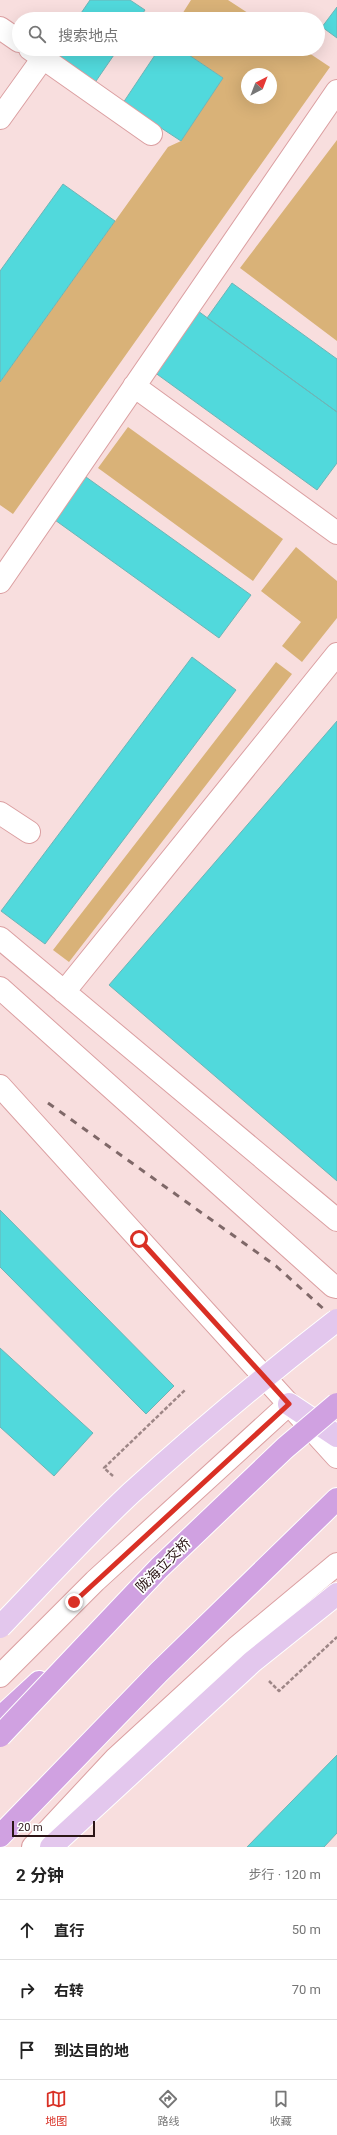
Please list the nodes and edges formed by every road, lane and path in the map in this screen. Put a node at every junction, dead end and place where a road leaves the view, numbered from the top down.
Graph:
1 (0, 28) edge
2 (12, 36) edge
3 (35, 56) edge
4 (39, 56) edge
5 (337, 90) edge
6 (0, 118) edge
7 (151, 134) dead end
8 (134, 386) junction
9 (335, 527) edge
10 (6, 559) edge
11 (0, 582) edge
12 (337, 654) edge
13 (0, 813) edge
14 (29, 832) dead end
15 (0, 938) edge
16 (0, 988) edge
17 (64, 992) junction
18 (0, 1086) edge
19 (337, 1220) edge
20 (337, 1286) edge
21 (337, 1320) edge
22 (185, 1390) dead end
23 (289, 1404) junction
24 (337, 1404) edge
25 (337, 1436) edge
26 (337, 1457) edge
27 (104, 1468) dead end
28 (337, 1498) edge
29 (337, 1564) edge
30 (159, 1568) junction
31 (337, 1594) edge
32 (0, 1627) edge
33 (337, 1637) edge
34 (0, 1676) edge
35 (279, 1691) dead end
36 (0, 1718) edge
37 (0, 1736) edge
38 (3, 1838) edge
39 (33, 1847) edge
40 (51, 1847) edge

1 - 2 street
3 - 6 street
4 - 7 street
5 - 8 street
8 - 9 street
8 - 10 street
10 - 11 street
12 - 17 street
13 - 14 street
15 - 17 street
16 - 20 street
17 - 19 street
18 - 23 street
21 - 32 main road, bridge
22 - 27 path
23 - 25 main road
23 - 26 street
23 - 34 street
24 - 30 highway, 陇海立交桥, bridge
28 - 38 highway
29 - 39 street
30 - 36 highway, bridge
30 - 37 highway, 陇海立交桥, bridge
31 - 40 main road
33 - 35 path

